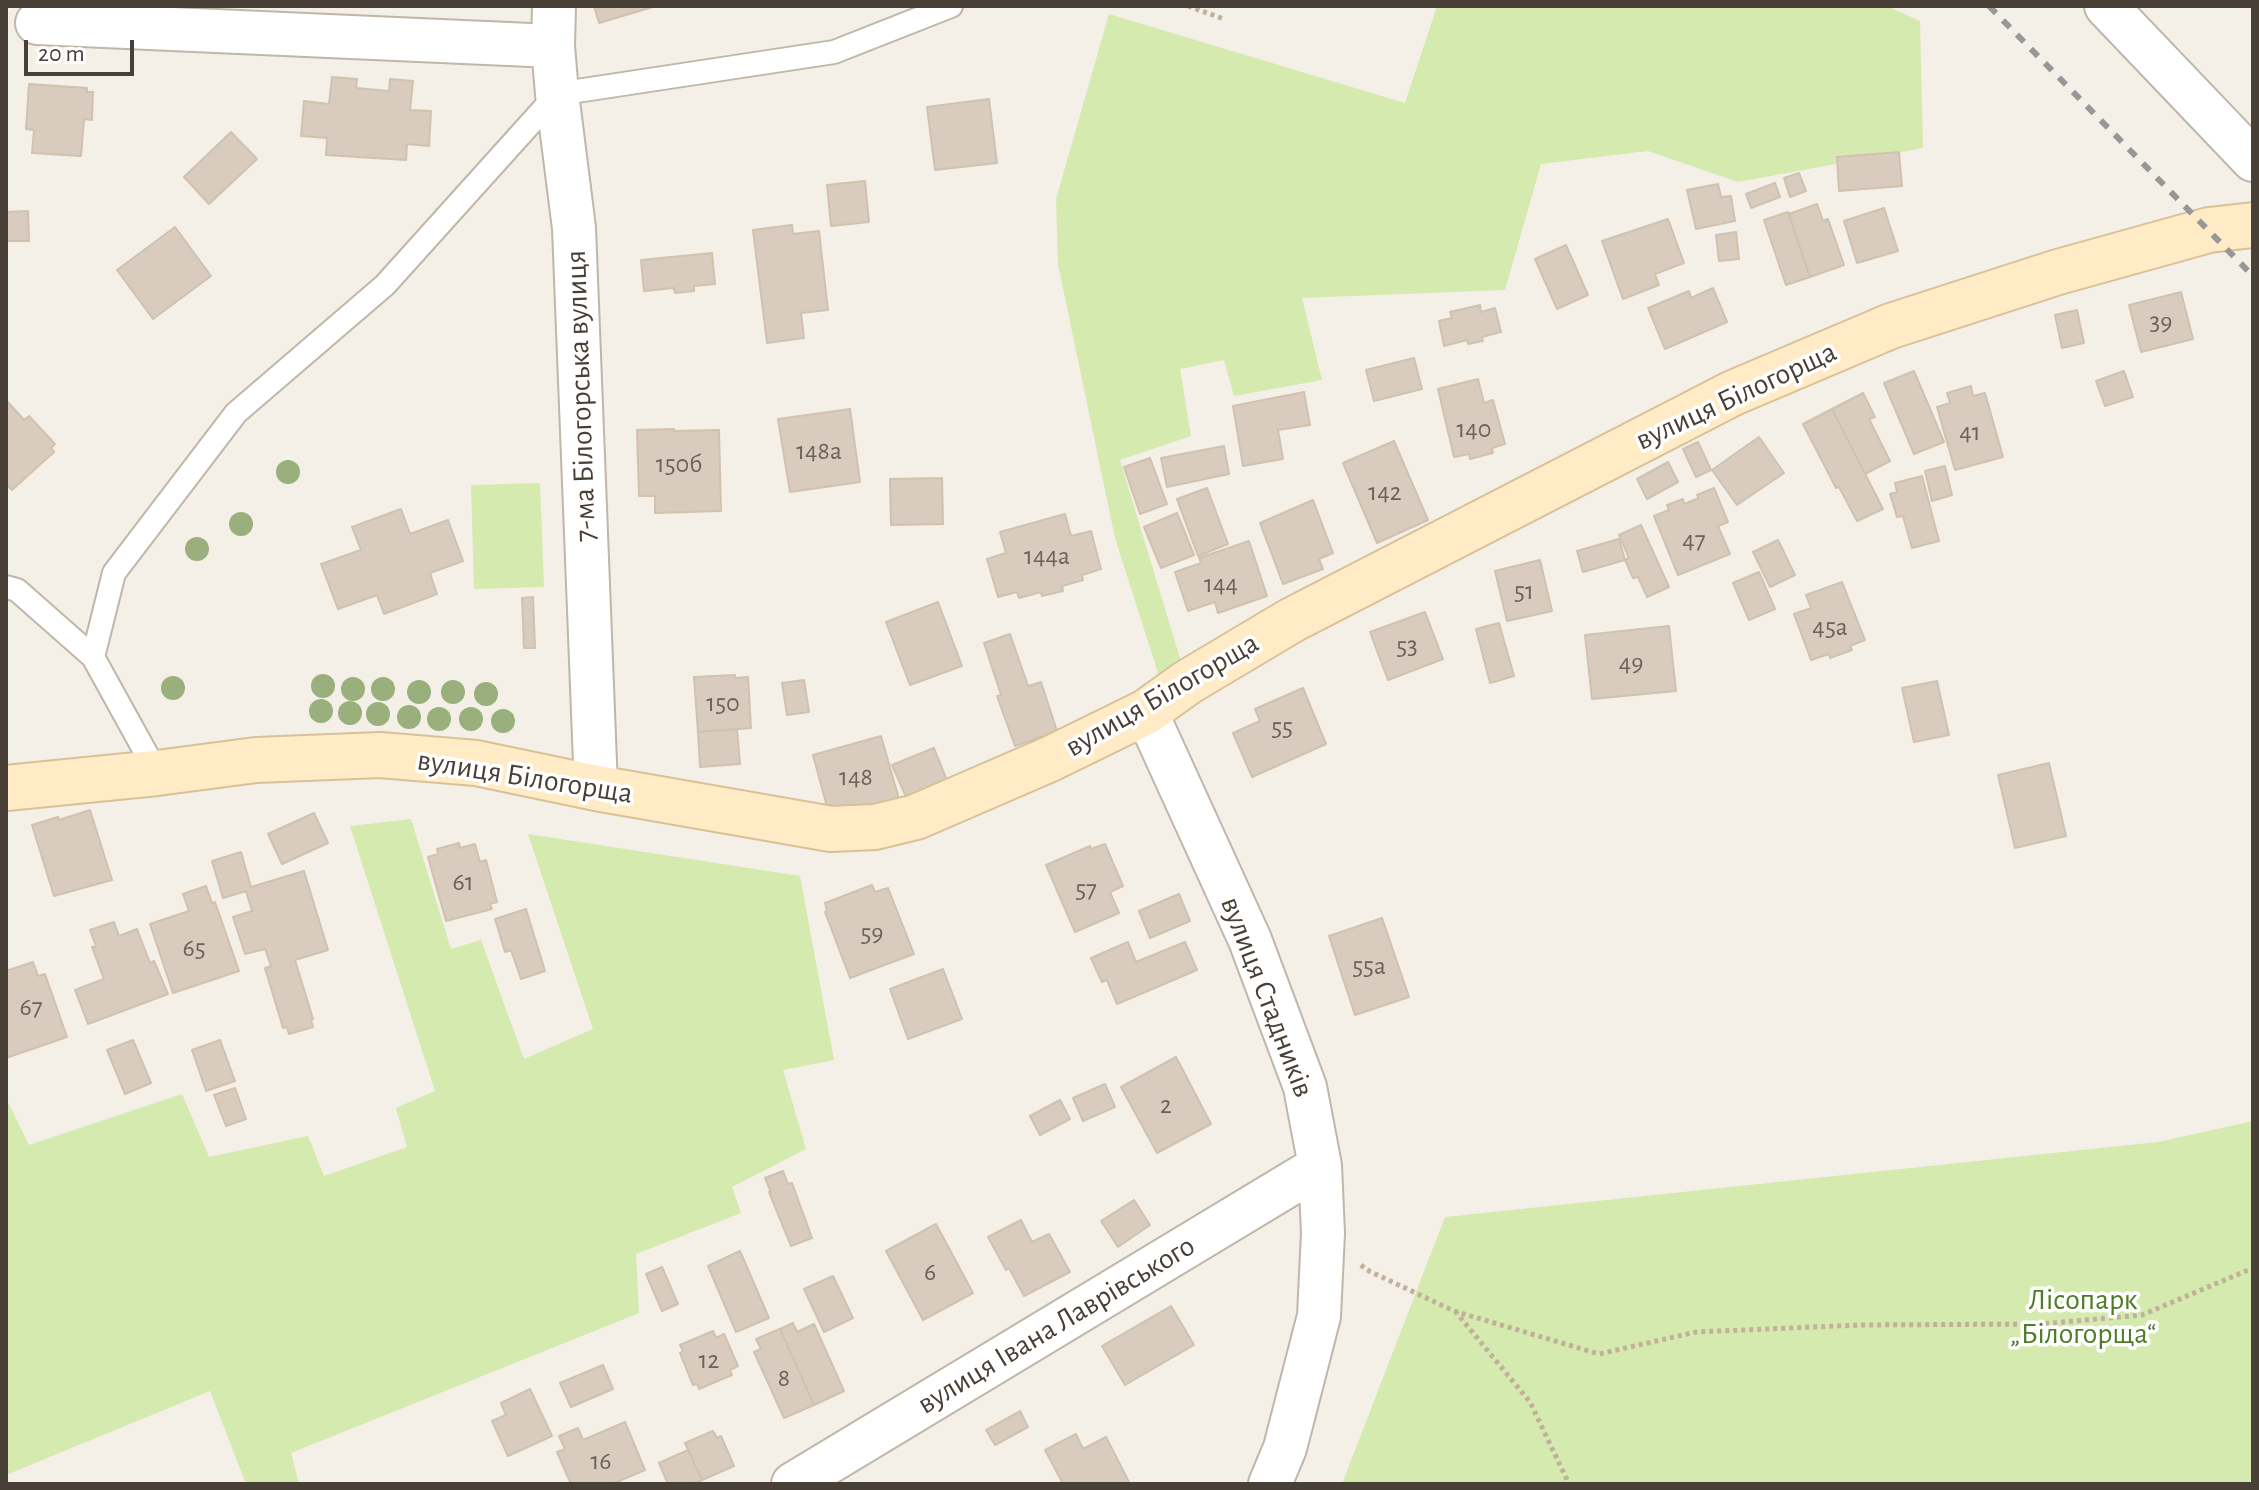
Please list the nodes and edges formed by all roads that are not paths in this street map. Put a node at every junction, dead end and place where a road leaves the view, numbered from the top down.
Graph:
1 (951, 6) edge
2 (2106, 6) edge
3 (37, 23) dead end
4 (554, 26) edge
5 (557, 94) junction
6 (2253, 160) edge
7 (2253, 225) edge
8 (6, 587) edge
9 (93, 657) junction
10 (1146, 712) junction
11 (157, 773) junction
12 (6, 788) edge
13 (596, 788) junction
14 (1320, 1166) junction
15 (793, 1484) edge
16 (1270, 1484) edge

1 - 5 lane
2 - 6 street
3 - 4 street
4 - 5 street, 7-ма Білогорська вулиця
5 - 9 lane
5 - 13 street, 7-ма Білогорська вулиця
7 - 10 street, вулиця Білогорща
8 - 9 lane
9 - 11 lane
10 - 13 street, вулиця Білогорща
10 - 14 street, вулиця Стадників
11 - 12 street, вулиця Білогорща
11 - 13 street, вулиця Білогорща
14 - 15 street, вулиця Івана Лаврівського
14 - 16 street, вулиця Стадників

